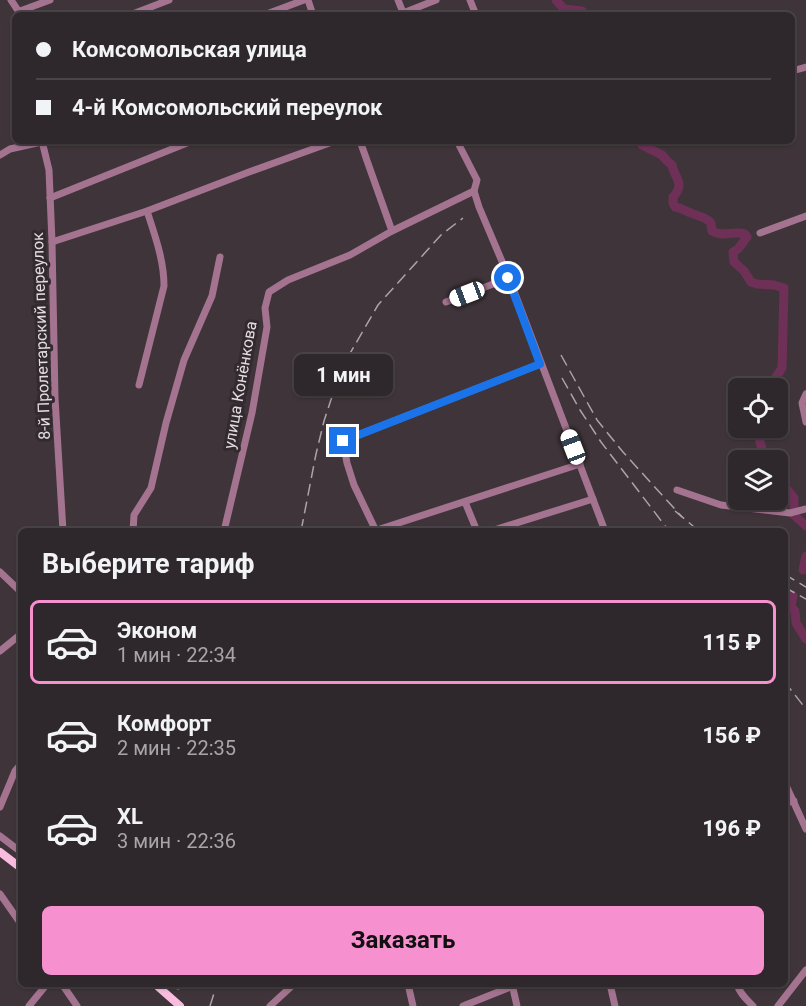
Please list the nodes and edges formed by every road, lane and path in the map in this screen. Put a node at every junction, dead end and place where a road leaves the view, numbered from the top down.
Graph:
1 (50, 0) edge
2 (169, 0) edge
3 (306, 0) edge
4 (436, 0) edge
5 (22, 12) edge
6 (138, 12) edge
7 (272, 12) edge
8 (407, 12) edge
9 (34, 144) edge
10 (44, 144) edge
11 (185, 144) edge
12 (327, 144) edge
13 (361, 144) edge
14 (459, 144) edge
15 (0, 155) edge
16 (474, 191) junction
17 (50, 198) junction
18 (147, 212) junction
19 (806, 216) edge
20 (392, 231) junction
21 (760, 232) dead end
22 (52, 242) junction
23 (220, 257) dead end
24 (508, 278) junction
25 (446, 302) dead end
26 (540, 364) junction
27 (139, 385) dead end
28 (806, 394) edge
29 (806, 422) edge
30 (580, 464) junction
31 (677, 490) dead end
32 (593, 499) junction
33 (465, 502) junction
34 (806, 509) edge
35 (63, 528) edge
36 (133, 528) edge
37 (225, 528) edge
38 (375, 528) edge
39 (385, 528) edge
40 (476, 528) edge
41 (501, 528) edge
42 (603, 528) edge
43 (0, 572) edge
44 (18, 589) edge
45 (18, 636) edge
46 (0, 651) edge
47 (18, 768) edge
48 (788, 790) edge
49 (794, 801) junction
50 (788, 802) edge
51 (0, 807) edge
52 (806, 829) edge
53 (0, 836) edge
54 (18, 850) edge
55 (0, 852) edge
56 (18, 866) edge
57 (0, 894) edge
58 (18, 920) edge
59 (806, 970) edge
60 (45, 987) edge
61 (64, 987) edge
62 (158, 987) edge
63 (291, 987) edge
64 (409, 987) edge
65 (509, 987) edge
66 (514, 987) edge
67 (611, 987) edge
68 (737, 987) edge
69 (29, 1006) edge
70 (77, 1006) edge
71 (180, 1006) edge
72 (270, 1006) edge
73 (413, 1006) edge
74 (463, 1006) edge
75 (517, 1006) edge
76 (615, 1006) edge
77 (753, 1006) edge
78 (778, 1006) edge

1 - 5 street
2 - 6 street
3 - 7 street
4 - 8 street
9 - 15 street
10 - 17 street, 8-й Пролетарский переулок
11 - 17 street
12 - 18 street
13 - 20 street
14 - 16 street
16 - 20 street, улица Конёнкова
16 - 24 street
17 - 22 street, 8-й Пролетарский переулок
18 - 22 street
18 - 27 street
19 - 21 street
20 - 37 street, улица Конёнкова
22 - 35 street, 8-й Пролетарский переулок
23 - 36 street
24 - 25 street
24 - 26 street
26 - 30 street
26 - 38 street
28 - 29 street
30 - 32 street
30 - 33 street
31 - 34 street
32 - 41 street
32 - 42 street
33 - 39 street
33 - 40 street
43 - 44 street
45 - 46 street
47 - 51 street
48 - 49 street
49 - 50 street
49 - 52 street
53 - 54 street
55 - 56 main road
57 - 58 street
59 - 78 street
60 - 69 street
61 - 70 street
62 - 71 main road
63 - 72 street
64 - 73 street
65 - 74 street
66 - 75 street
67 - 76 street
68 - 77 street

